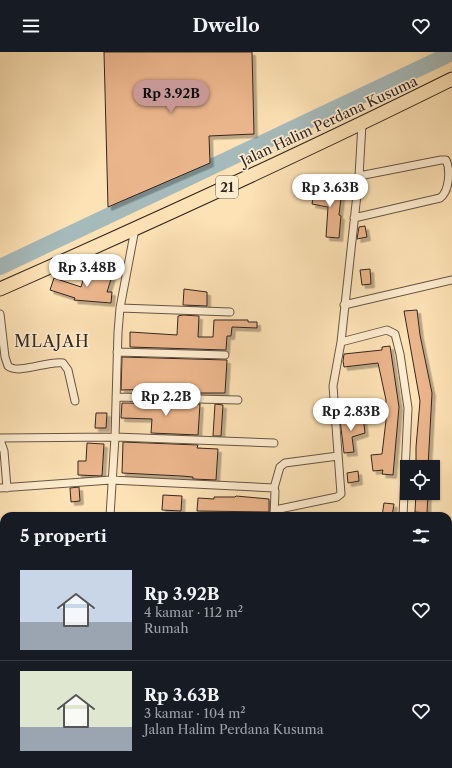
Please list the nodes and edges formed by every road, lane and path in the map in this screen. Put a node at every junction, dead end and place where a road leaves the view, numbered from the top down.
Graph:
1 (452, 79) edge
2 (362, 124) junction
3 (359, 176) junction
4 (354, 218) junction
5 (135, 229) junction
6 (452, 280) edge
7 (0, 288) edge
8 (344, 305) junction
9 (120, 308) junction
10 (230, 312) dead end
11 (0, 314) edge
12 (341, 342) junction
13 (117, 352) junction
14 (225, 355) dead end
15 (116, 397) junction
16 (238, 400) dead end
17 (75, 401) dead end
18 (115, 437) junction
19 (0, 439) edge
20 (274, 443) dead end
21 (338, 456) junction
22 (111, 480) junction
23 (3, 488) edge
24 (274, 488) junction
25 (110, 512) edge
26 (274, 512) edge
27 (278, 512) edge
28 (403, 512) edge

1 - 2 highway, Jalan Halim Perdana Kusuma / 21
2 - 3 street
2 - 5 highway, Jalan Halim Perdana Kusuma / 21
3 - 4 street
3 - 4 street
4 - 8 street
5 - 7 highway, Jalan Halim Perdana Kusuma / 21
5 - 9 street
6 - 8 street
8 - 12 street
9 - 10 street
9 - 13 street
11 - 17 street
12 - 21 street
12 - 28 street
13 - 14 street
13 - 15 street
15 - 16 street
15 - 18 street
18 - 19 street
18 - 20 street
18 - 22 street
19 - 23 street
21 - 24 street
21 - 27 street
22 - 23 street
22 - 24 street
22 - 25 street
24 - 26 street

